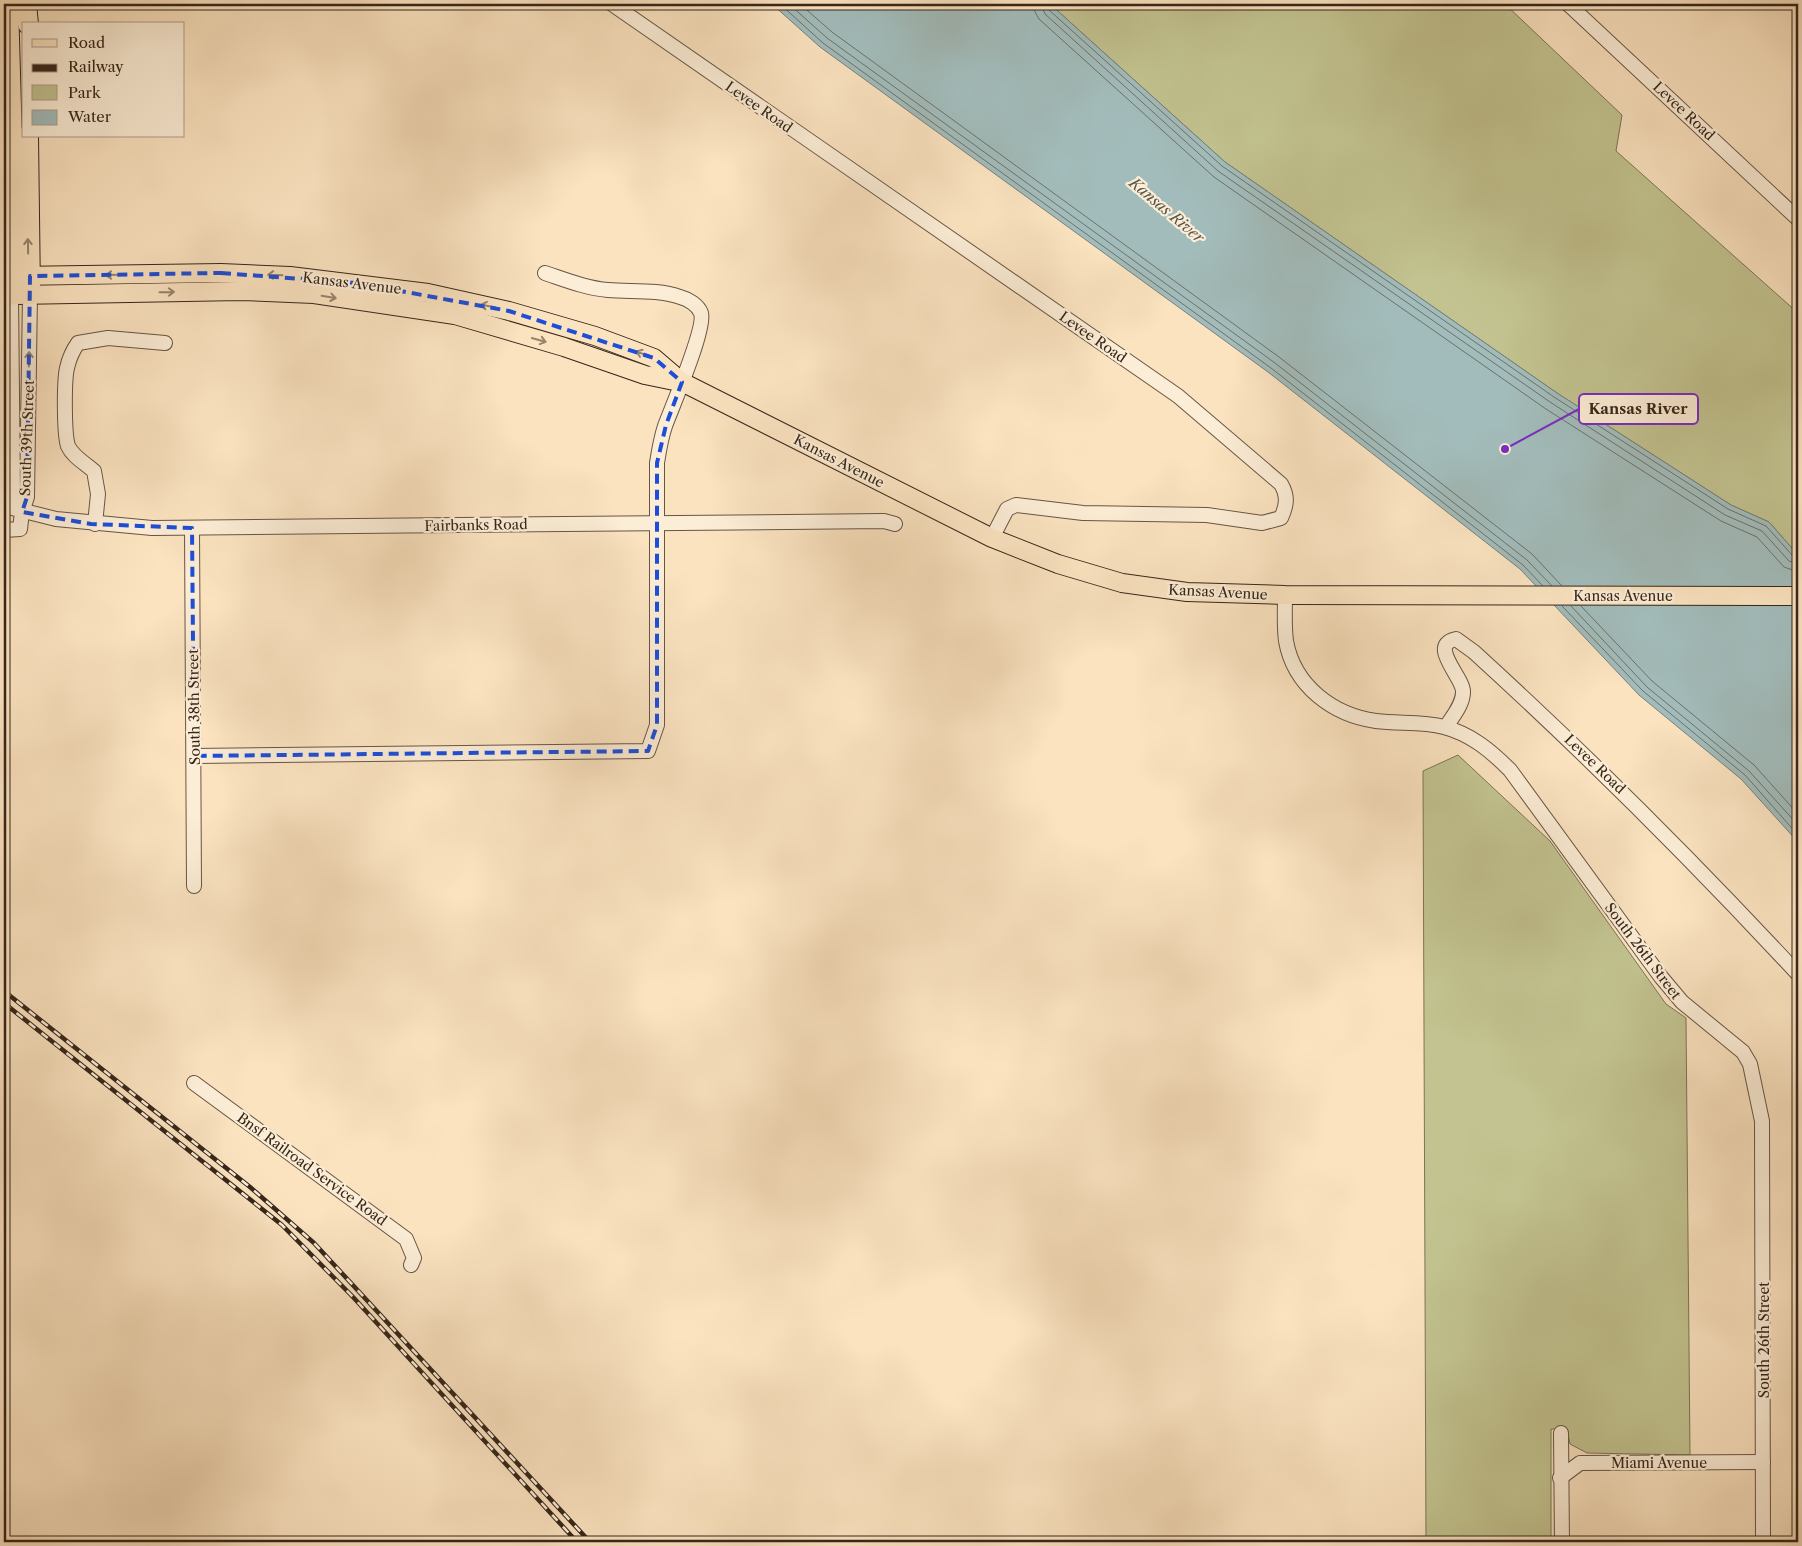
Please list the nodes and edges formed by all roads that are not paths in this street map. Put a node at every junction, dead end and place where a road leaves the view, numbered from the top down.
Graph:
1 (8, 4) edge
2 (26, 4) edge
3 (612, 4) edge
4 (1568, 4) edge
5 (28, 22) edge
6 (28, 138) edge
7 (12, 178) junction
8 (4, 198) edge
9 (1798, 219) edge
10 (545, 273) dead end
11 (15, 285) edge
12 (165, 343) dead end
13 (682, 382) junction
14 (4, 506) edge
15 (22, 512) junction
16 (95, 524) junction
17 (657, 524) junction
18 (895, 524) dead end
19 (192, 528) junction
20 (4, 530) edge
21 (992, 538) junction
22 (1285, 596) junction
23 (1798, 596) edge
24 (1446, 727) junction
25 (194, 756) junction
26 (194, 886) dead end
27 (1798, 974) edge
28 (194, 1083) dead end
29 (411, 1265) dead end
30 (1561, 1433) dead end
31 (1763, 1462) junction
32 (1560, 1478) junction
33 (1562, 1542) edge
34 (1763, 1542) edge

1 - 7 highway
2 - 5 highway
3 - 21 street, Levee Road
4 - 9 street, Levee Road
11 -> 6 highway
7 - 8 highway
7 - 11 highway
10 - 13 street
11 - 13 main road, Kansas Avenue
15 -> 11 street, South 39th Street
11 - 15 street, South 39th Street
12 - 16 street
13 - 17 street
13 - 21 main road, Kansas Avenue
14 - 15 street, Fairbanks Road
15 - 16 street, Fairbanks Road
15 - 20 street
16 - 19 street, Fairbanks Road
17 - 18 street, Fairbanks Road
17 - 19 street, Fairbanks Road
17 - 25 street
19 - 25 street, South 38th Street
21 - 22 main road, Kansas Avenue
22 - 23 main road, Kansas Avenue
22 - 24 street, South 26th Street
24 - 27 street, Levee Road
24 - 31 street, South 26th Street
25 - 26 street, South 38th Street
28 - 29 street, Bnsf Railroad Service Road
30 - 32 street
31 - 32 street, Miami Avenue
31 - 34 street, South 26th Street
32 - 33 street

